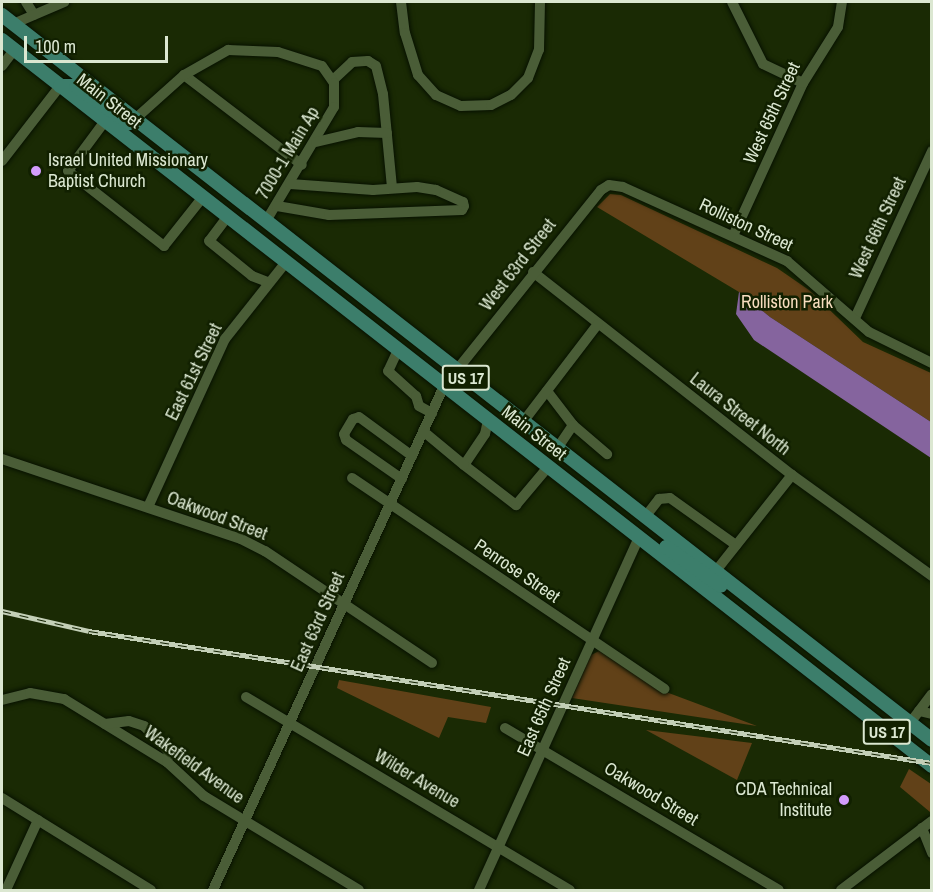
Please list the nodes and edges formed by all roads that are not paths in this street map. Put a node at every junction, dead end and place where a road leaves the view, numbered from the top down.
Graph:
1 (26, 2) edge
2 (64, 2) edge
3 (401, 2) edge
4 (540, 2) edge
5 (732, 2) edge
6 (842, 4) edge
7 (2, 15) edge
8 (34, 15) junction
9 (13, 24) junction
10 (2, 40) edge
11 (14, 50) junction
12 (2, 66) edge
13 (184, 75) junction
14 (333, 80) junction
15 (803, 83) junction
16 (60, 86) junction
17 (135, 119) junction
18 (105, 121) junction
19 (387, 133) junction
20 (316, 142) junction
21 (932, 151) edge
22 (177, 152) junction
23 (2, 161) edge
24 (302, 165) junction
25 (290, 184) junction
26 (609, 185) joint
27 (392, 188) junction
28 (203, 197) junction
29 (277, 206) junction
30 (228, 216) junction
31 (266, 221) junction
32 (733, 236) junction
33 (286, 262) junction
34 (533, 272) junction
35 (268, 282) junction
36 (855, 318) junction
37 (598, 324) junction
38 (398, 350) junction
39 (932, 363) edge
40 (456, 370) junction
41 (444, 386) junction
42 (547, 391) junction
43 (432, 413) junction
44 (488, 420) junction
45 (523, 422) junction
46 (573, 425) junction
47 (423, 431) junction
48 (557, 449) junction
49 (607, 454) dead end
50 (412, 456) junction
51 (2, 459) edge
52 (464, 465) junction
53 (548, 466) junction
54 (792, 476) junction
55 (352, 478) dead end
56 (402, 479) junction
57 (390, 505) junction
58 (148, 507) junction
59 (645, 517) junction
60 (639, 538) junction
61 (736, 545) junction
62 (715, 572) junction
63 (932, 576) edge
64 (344, 603) junction
65 (760, 607) junction
66 (592, 641) junction
67 (432, 663) dead end
68 (855, 681) junction
69 (665, 689) dead end
70 (932, 694) edge
71 (246, 697) dead end
72 (843, 697) junction
73 (2, 700) edge
74 (919, 711) junction
75 (932, 714) edge
76 (291, 721) junction
77 (910, 723) junction
78 (105, 724) junction
79 (505, 728) dead end
80 (932, 740) edge
81 (544, 748) junction
82 (167, 762) junction
83 (932, 766) edge
84 (2, 798) edge
85 (38, 820) junction
86 (932, 821) edge
87 (245, 822) junction
88 (922, 828) junction
89 (498, 847) junction
90 (932, 853) edge
91 (6, 891) edge
92 (151, 891) edge
93 (213, 891) edge
94 (359, 891) edge
95 (479, 891) edge
96 (570, 891) edge
97 (779, 891) edge
98 (841, 891) edge

1 - 8 street
2 - 8 street
3 - 4 street
5 - 15 street
6 - 15 street, West 65th Street
7 - 9 main road, Main Street / US 17
8 - 9 street
9 - 17 main road, Main Street / US 17
10 - 11 main road, Main Street / US 17
11 - 12 street
11 - 16 main road, Main Street / US 17
13 - 14 street
13 - 17 street
13 - 24 street
14 - 19 street
14 - 20 street, 7000-1 Main Ap
15 - 32 street, West 65th Street
16 - 18 main road, Main Street / US 17
16 - 22 main road
16 - 23 street
17 - 22 main road, Main Street / US 17
18 - 28 main road, Main Street / US 17
18 - 28 street
19 - 20 street
19 - 27 street
20 - 24 street, 7000-1 Main Ap
21 - 36 street, West 66th Street
22 - 31 main road, Main Street / US 17
24 - 25 street, 7000-1 Main Ap
25 - 27 street
25 - 29 street, 7000-1 Main Ap
26 - 32 street, Rolliston Street
26 - 34 street, West 63rd Street
27 - 29 street
28 - 30 main road, Main Street / US 17
29 - 31 street, 7000-1 Main Ap
30 - 33 main road, Main Street / US 17
30 - 35 street
31 - 40 main road, Main Street / US 17
32 - 36 street, Rolliston Street
33 - 35 street, East 61st Street
33 - 38 main road, Main Street / US 17
34 - 37 street, Laura Street North
34 - 40 street, West 63rd Street
35 - 58 street, East 61st Street
36 - 39 street, Rolliston Street
37 - 42 street
37 - 54 street, Laura Street North
38 - 41 main road, Main Street / US 17
38 - 43 street
40 - 41 street, East 63rd Street
40 - 45 main road, Main Street / US 17
41 - 43 street, East 63rd Street
41 - 44 main road, Main Street / US 17
42 - 45 street
42 - 46 street
43 - 47 street, East 63rd Street
44 - 52 street
44 - 53 main road, Main Street / US 17
45 - 48 main road, Main Street / US 17
46 - 48 street
46 - 49 street
47 - 50 street, East 63rd Street
47 - 52 street
48 - 59 main road, Main Street / US 17
50 - 56 street, East 63rd Street
50 - 56 street
51 - 58 street, Oakwood Street
52 - 53 street
53 - 60 main road, Main Street / US 17
54 - 61 street
54 - 63 street, Laura Street North
55 - 57 street, Penrose Street
56 - 57 street, East 63rd Street
57 - 64 street, East 63rd Street
57 - 66 street, Penrose Street
58 - 64 street, Oakwood Street
59 - 61 street
59 - 62 main road, Main Street / US 17
60 - 65 main road
60 - 66 street, East 65th Street
60 - 72 main road, Main Street / US 17
61 - 62 street
62 - 65 main road, Main Street / US 17
64 - 67 street, Oakwood Street
64 - 76 street, East 63rd Street
65 - 68 main road, Main Street / US 17
66 - 69 street, Penrose Street
66 - 81 street, East 65th Street
68 - 72 street
68 - 77 main road, Main Street / US 17
70 - 74 street
71 - 76 street, Wilder Avenue
72 - 83 main road, Main Street / US 17
73 - 78 street, Wakefield Avenue
74 - 75 street
74 - 77 street
76 - 87 street, East 63rd Street
76 - 89 street, Wilder Avenue
77 - 80 main road, Main Street / US 17
78 - 82 street, Wakefield Avenue
78 - 82 street
79 - 81 street, Oakwood Street
81 - 89 street, East 65th Street
81 - 97 street, Oakwood Street
82 - 87 street, Wakefield Avenue
84 - 85 street
85 - 91 street
85 - 92 street
86 - 88 street
87 - 93 street, East 63rd Street
87 - 94 street, Wakefield Avenue
88 - 90 street
88 - 98 street
89 - 95 street, East 65th Street
89 - 96 street, Wilder Avenue

